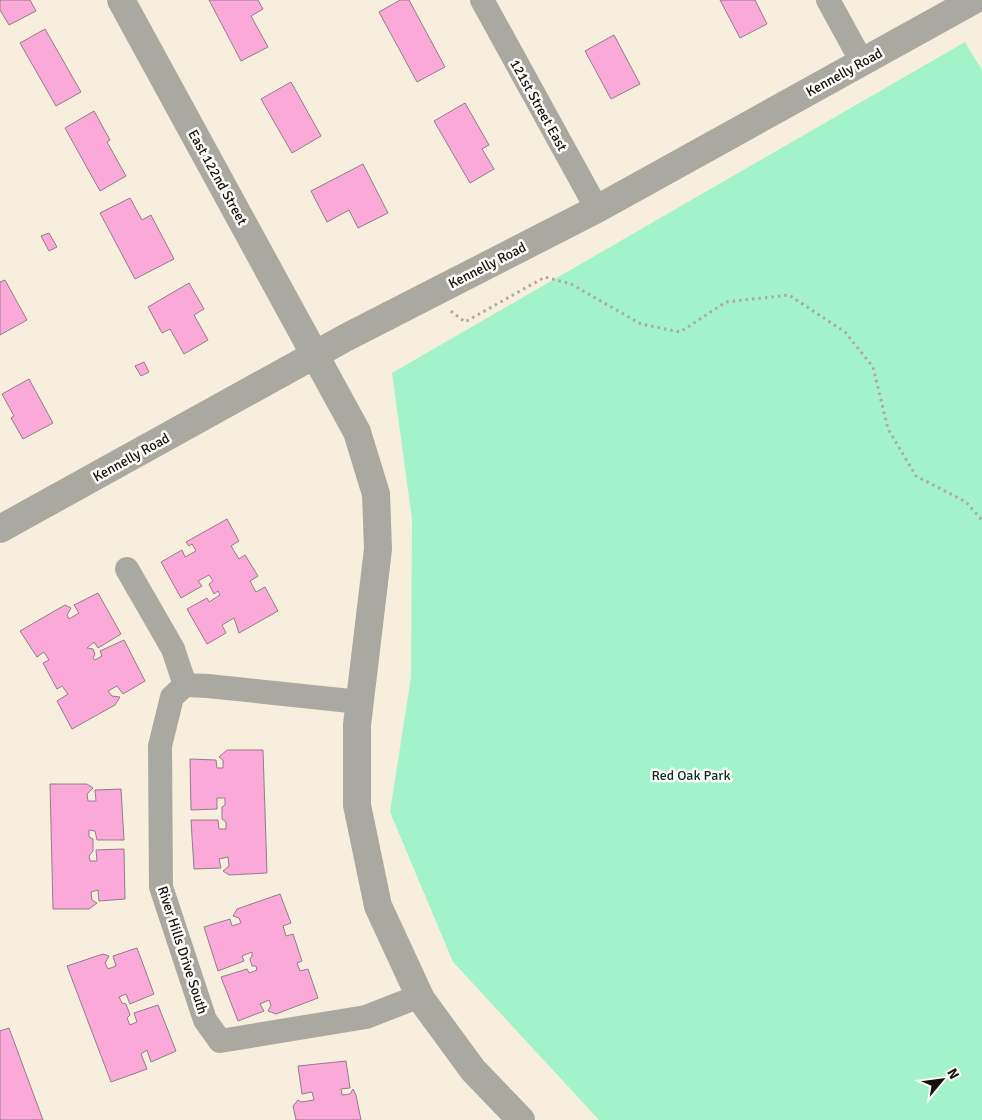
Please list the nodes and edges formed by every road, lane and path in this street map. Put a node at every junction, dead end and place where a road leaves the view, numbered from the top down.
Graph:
1 (122, 0) edge
2 (482, 0) edge
3 (828, 0) edge
4 (974, 0) edge
5 (862, 62) junction
6 (596, 210) junction
7 (446, 307) dead end
8 (315, 354) junction
9 (982, 520) edge
10 (2, 523) edge
11 (127, 569) dead end
12 (185, 685) junction
13 (360, 702) junction
14 (420, 996) junction
15 (521, 1120) edge

1 - 8 street, East 122nd Street
2 - 6 street, 121st Street East
3 - 5 street
4 - 5 street, Kennelly Road
5 - 6 street, Kennelly Road
6 - 8 street, Kennelly Road
7 - 9 path
8 - 10 street, Kennelly Road
8 - 13 street
11 - 12 street
12 - 13 street
12 - 14 street, River Hills Drive South
13 - 14 street
14 - 15 street

